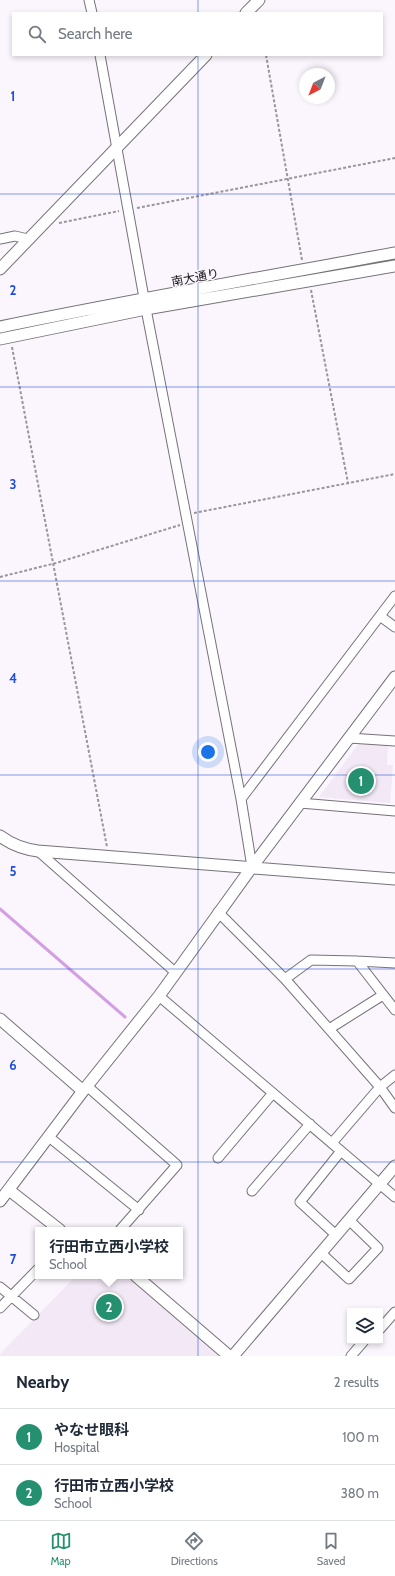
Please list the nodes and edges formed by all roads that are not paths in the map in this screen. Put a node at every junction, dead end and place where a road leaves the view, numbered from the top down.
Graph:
1 (89, 0) edge
2 (259, 0) edge
3 (92, 12) edge
4 (247, 12) edge
5 (100, 56) edge
6 (205, 56) edge
7 (117, 147) junction
8 (0, 239) edge
9 (28, 239) junction
10 (395, 253) edge
11 (395, 266) edge
12 (0, 269) edge
13 (145, 304) junction
14 (3, 324) edge
15 (5, 338) edge
16 (395, 596) edge
17 (380, 616) junction
18 (395, 628) edge
19 (395, 677) edge
20 (349, 738) junction
21 (395, 741) edge
22 (241, 799) junction
23 (300, 803) junction
24 (395, 811) edge
25 (0, 836) edge
26 (38, 851) junction
27 (252, 867) junction
28 (395, 879) edge
29 (218, 912) junction
30 (357, 961) junction
31 (395, 964) edge
32 (176, 972) junction
33 (285, 979) junction
34 (383, 995) junction
35 (159, 996) junction
36 (395, 1010) edge
37 (0, 1019) edge
38 (329, 1029) junction
39 (395, 1074) edge
40 (380, 1087) junction
41 (85, 1089) junction
42 (273, 1093) junction
43 (395, 1108) edge
44 (310, 1124) junction
45 (49, 1137) junction
46 (332, 1143) junction
47 (341, 1151) junction
48 (218, 1158) dead end
49 (395, 1166) edge
50 (380, 1184) junction
51 (8, 1190) junction
52 (252, 1191) dead end
53 (395, 1197) edge
54 (0, 1201) edge
55 (139, 1210) junction
56 (349, 1220) junction
57 (56, 1227) edge
58 (123, 1227) edge
59 (336, 1236) junction
60 (321, 1253) junction
61 (35, 1272) edge
62 (139, 1279) edge
63 (0, 1287) edge
64 (11, 1296) junction
65 (0, 1308) edge
66 (395, 1312) edge
67 (34, 1315) dead end
68 (383, 1326) edge
69 (361, 1344) edge
70 (229, 1356) edge
71 (233, 1356) edge
72 (351, 1356) edge

1 - 3 street
2 - 4 street
5 - 7 street
6 - 7 street
7 - 9 street
7 - 13 street
8 - 9 street
9 - 12 street
10 - 13 street, 南大通り
11 - 13 street, 南大通り
13 - 14 street, 南大通り
13 - 15 street, 南大通り
13 - 22 street
16 - 17 street
17 - 18 street
17 - 22 street
19 - 20 street
20 - 21 street
20 - 23 street
22 - 27 street
23 - 24 street
23 - 27 street
25 - 26 street
26 - 27 street
26 - 32 street
27 - 28 street
27 - 29 street
29 - 32 street
29 - 33 street
30 - 31 street
30 - 33 street
30 - 34 street
32 - 35 street
33 - 38 street
34 - 36 street
34 - 38 street
35 - 41 street
35 - 42 street
37 - 41 street
38 - 40 street
39 - 40 street
40 - 43 street
40 - 46 street
41 - 45 street
41 - 55 street
42 - 44 street
42 - 48 street
44 - 46 street
44 - 52 street
45 - 51 street
45 - 55 street
46 - 47 street
47 - 50 street
47 - 59 street
49 - 50 street
50 - 53 street
50 - 56 street
51 - 54 street
51 - 57 street
55 - 58 street
56 - 59 street
56 - 60 street
59 - 60 street
60 - 71 street
61 - 64 street
62 - 70 street
63 - 64 street
64 - 65 street
64 - 67 street
66 - 68 street
69 - 72 street

